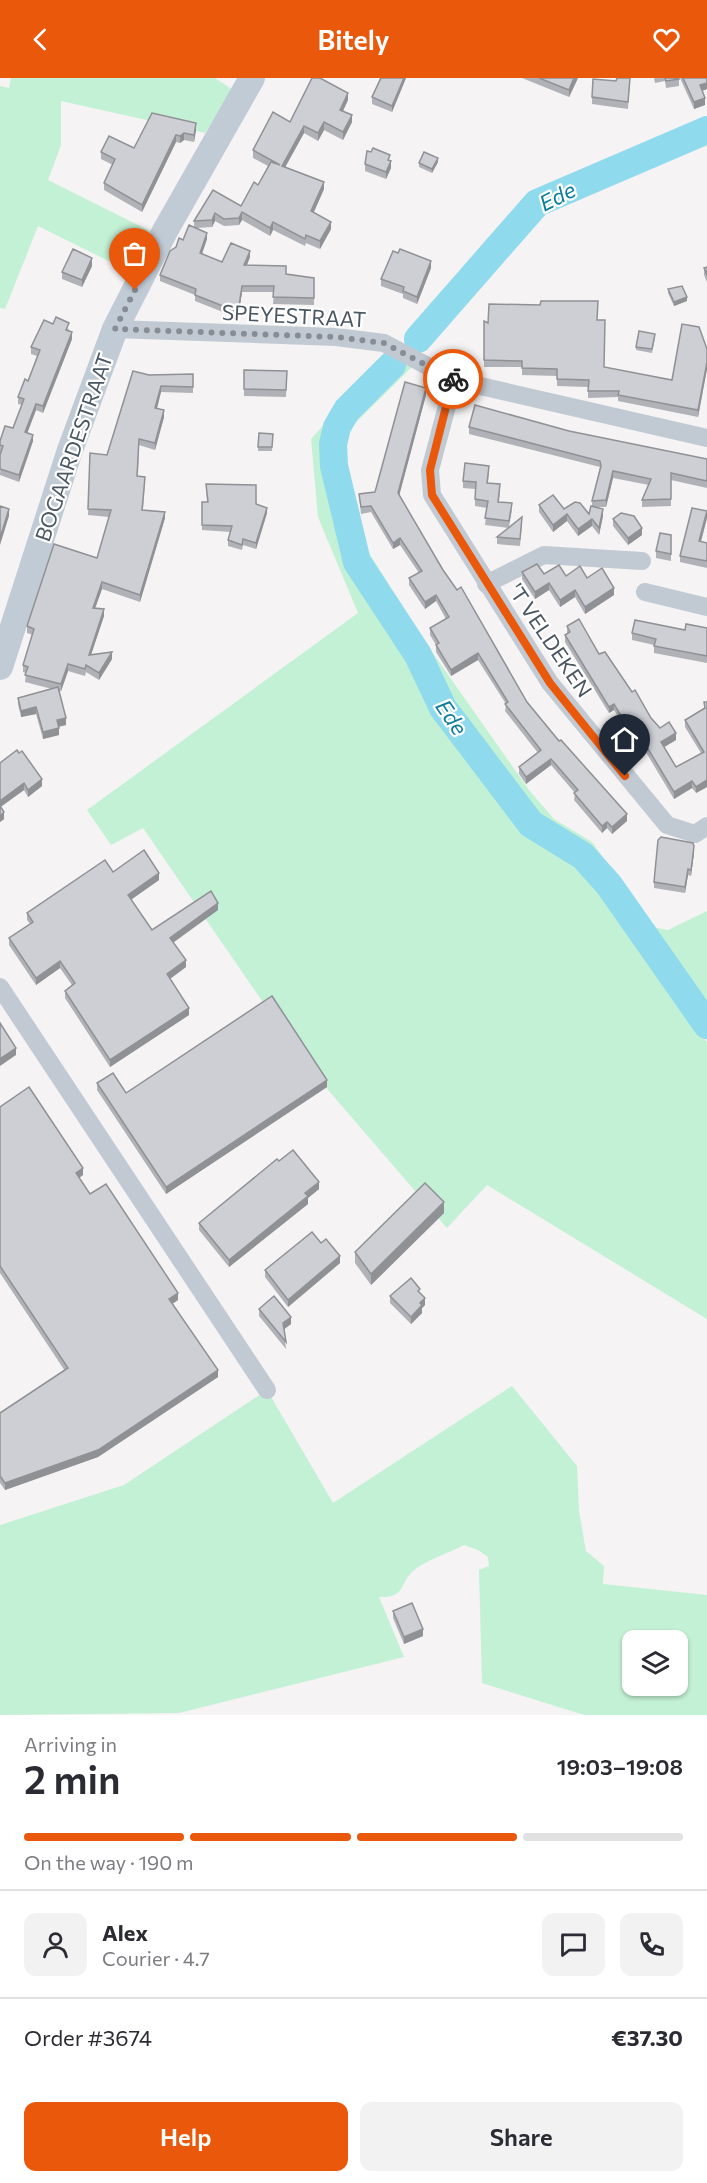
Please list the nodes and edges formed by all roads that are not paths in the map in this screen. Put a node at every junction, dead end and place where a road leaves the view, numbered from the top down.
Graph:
1 (252, 78) edge
2 (115, 329) junction
3 (454, 380) junction
4 (707, 438) edge
5 (642, 561) dead end
6 (486, 584) junction
7 (645, 592) dead end
8 (707, 607) edge
9 (0, 667) edge
10 (707, 826) edge
11 (0, 987) edge
12 (267, 1390) dead end

1 - 2 street, BOGAARDESTRAAT
2 - 3 street, SPEYESTRAAT
2 - 9 street, BOGAARDESTRAAT
3 - 4 street, SPEYESTRAAT
3 - 6 street, 'T VELDEKEN
5 - 6 street, 'T VELDEKEN
6 - 10 street, 'T VELDEKEN
7 - 8 street
11 - 12 street

